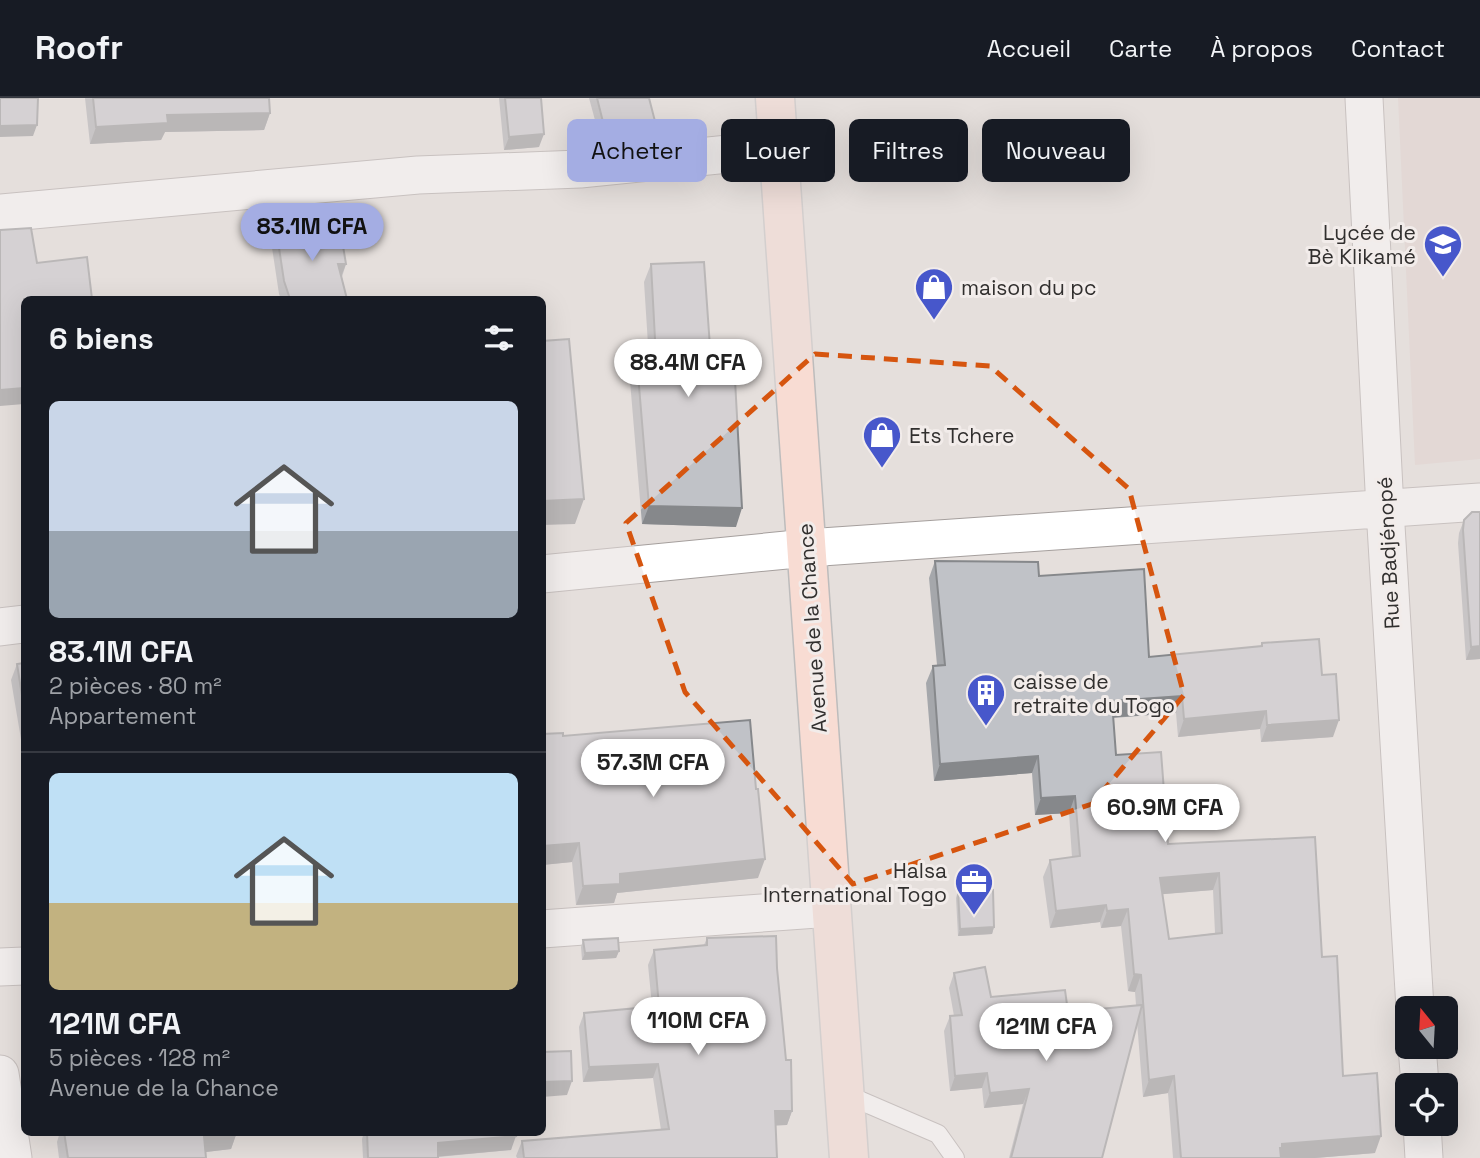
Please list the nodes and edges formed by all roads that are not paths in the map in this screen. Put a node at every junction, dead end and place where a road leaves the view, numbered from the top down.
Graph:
1 (775, 98) edge
2 (1364, 98) edge
3 (776, 119) edge
4 (721, 155) edge
5 (780, 182) edge
6 (0, 214) edge
7 (1480, 502) edge
8 (1385, 509) junction
9 (807, 548) junction
10 (546, 574) edge
11 (21, 624) edge
12 (0, 627) edge
13 (831, 908) junction
14 (546, 929) edge
15 (21, 966) edge
16 (0, 967) edge
17 (1414, 996) edge
18 (0, 1074) edge
19 (845, 1094) junction
20 (1423, 1136) edge
21 (13, 1158) edge
22 (849, 1158) edge
23 (954, 1158) edge
24 (1424, 1158) edge

1 - 3 main road, Avenue de la Chance
2 - 8 street, Rue Badjénopé
4 - 6 street
5 - 9 main road, Avenue de la Chance
7 - 8 street
8 - 9 street
8 - 17 street, Rue Badjénopé
9 - 10 street
9 - 13 main road, Avenue de la Chance
11 - 12 street
13 - 14 street
13 - 19 main road, Avenue de la Chance
15 - 16 street
18 - 21 street
19 - 22 main road, Avenue de la Chance
19 - 23 lane
20 - 24 street

